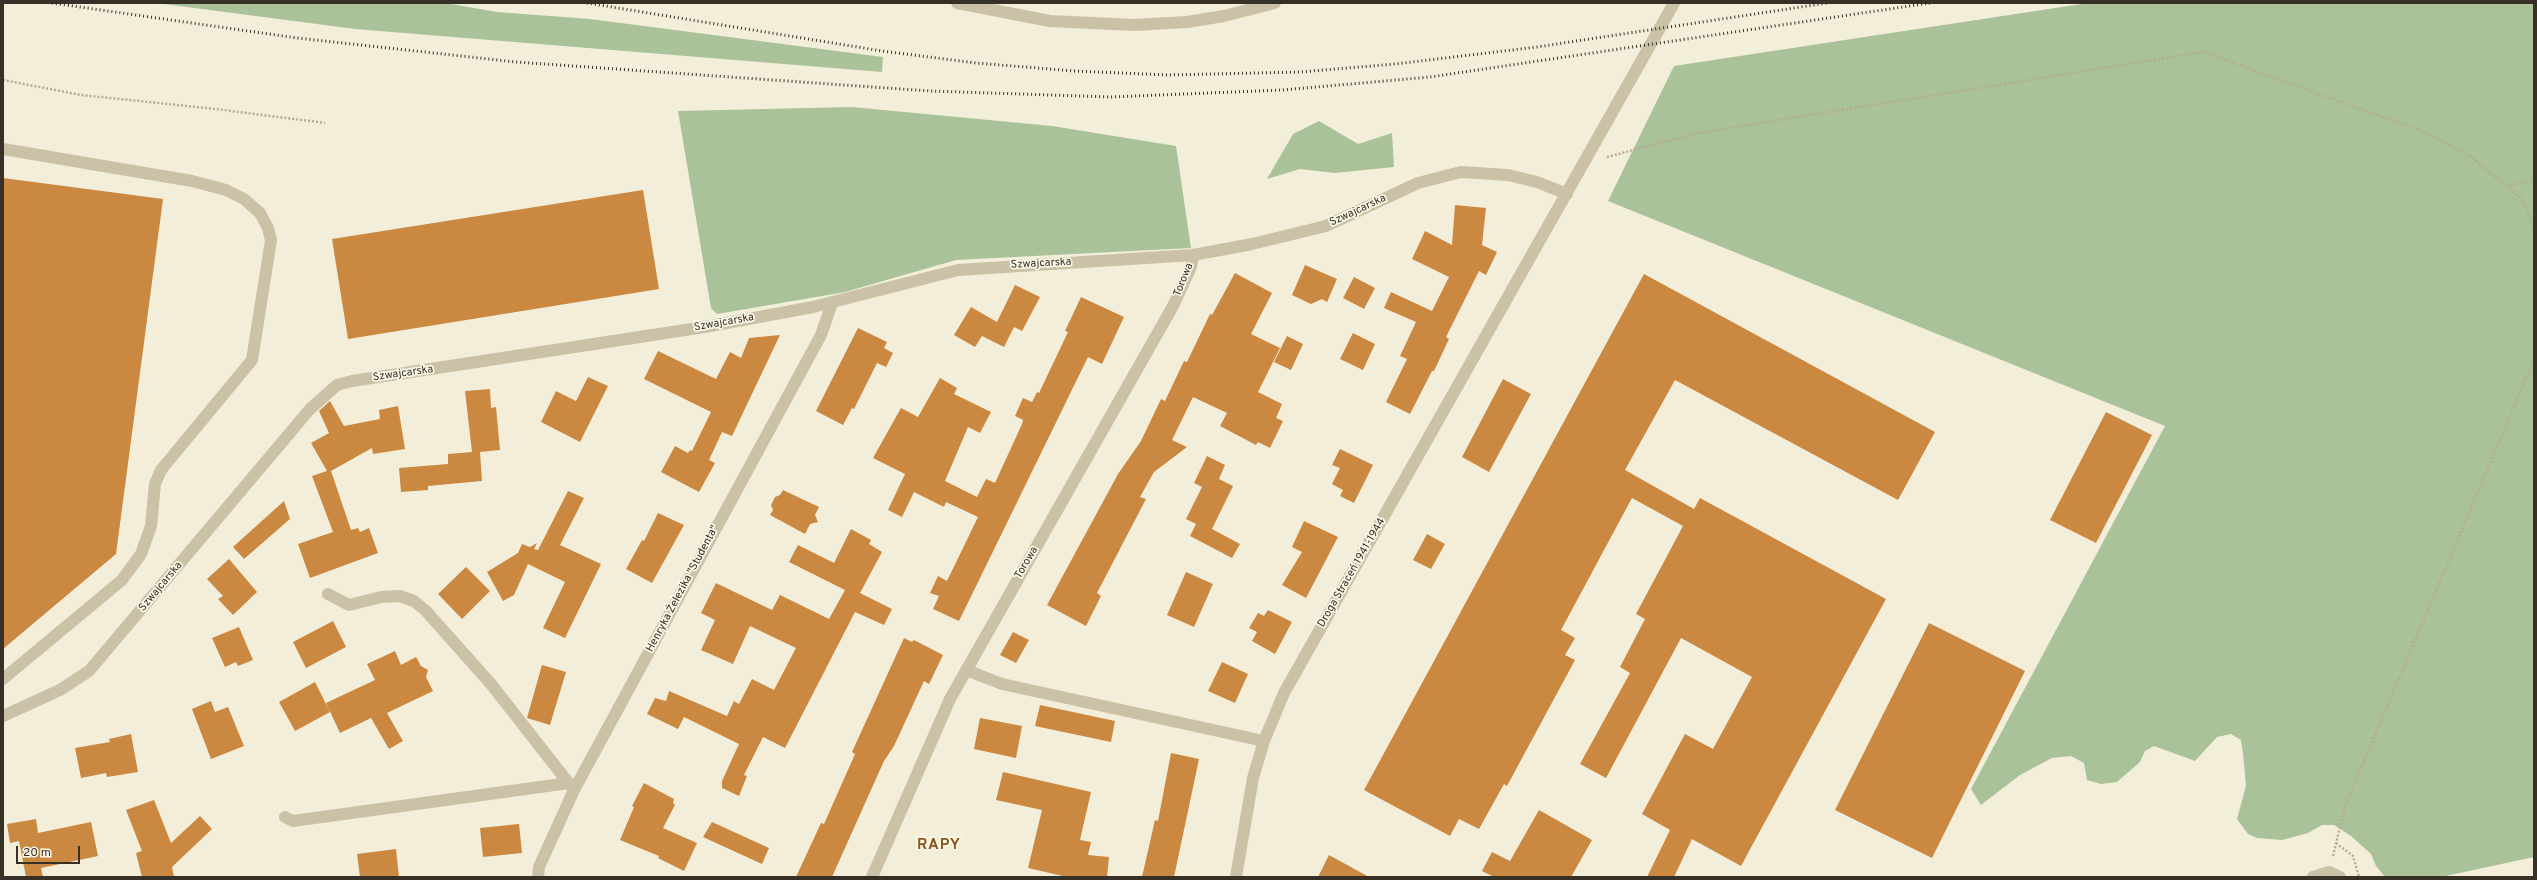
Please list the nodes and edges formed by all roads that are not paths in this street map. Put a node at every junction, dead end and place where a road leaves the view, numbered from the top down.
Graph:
1 (957, 3) edge
2 (1275, 3) edge
3 (1674, 3) edge
4 (3, 149) edge
5 (1567, 194) junction
6 (1193, 255) junction
7 (832, 303) junction
8 (328, 594) dead end
9 (966, 670) junction
10 (3, 679) edge
11 (3, 716) edge
12 (1264, 741) junction
13 (572, 786) junction
14 (285, 817) dead end
15 (2334, 875) edge
16 (538, 877) edge
17 (872, 877) edge
18 (1236, 877) edge
19 (2313, 877) edge

1 - 2 street
3 - 5 street, Droga Straceń 1941-1944
4 - 10 street
5 - 6 street, Szwajcarska
5 - 12 street, Droga Straceń 1941-1944
6 - 7 street, Szwajcarska
6 - 9 street, Torowa
7 - 11 street, Szwajcarska
7 - 13 street, Henryka Żelezika "Studenta"
8 - 13 street
9 - 12 street
9 - 17 street, Torowa
12 - 18 street, Droga Straceń 1941-1944
13 - 14 street
13 - 16 street, Henryka Żelezika "Studenta"
15 - 19 street

